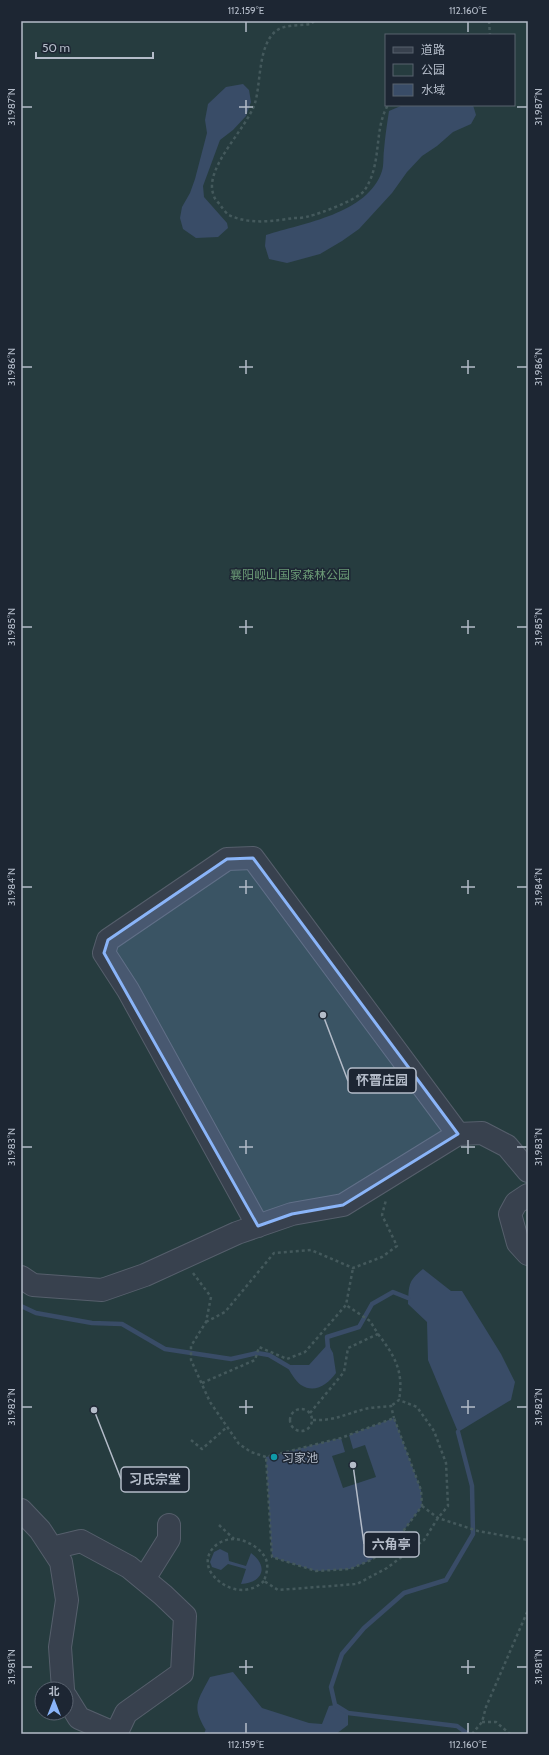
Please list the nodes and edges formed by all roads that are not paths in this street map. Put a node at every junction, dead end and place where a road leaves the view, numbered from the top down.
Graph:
1 (458, 1134) junction
2 (528, 1171) edge
3 (528, 1195) edge
4 (258, 1226) junction
5 (528, 1254) edge
6 (25, 1284) edge
7 (21, 1510) edge
8 (169, 1525) dead end
9 (52, 1548) junction
10 (144, 1578) junction
11 (62, 1681) edge
12 (74, 1711) edge

1 - 2 street
1 - 4 street
1 - 4 street
3 - 5 street
4 - 6 street
7 - 9 street
8 - 10 street
9 - 10 street
9 - 11 street
10 - 12 street

